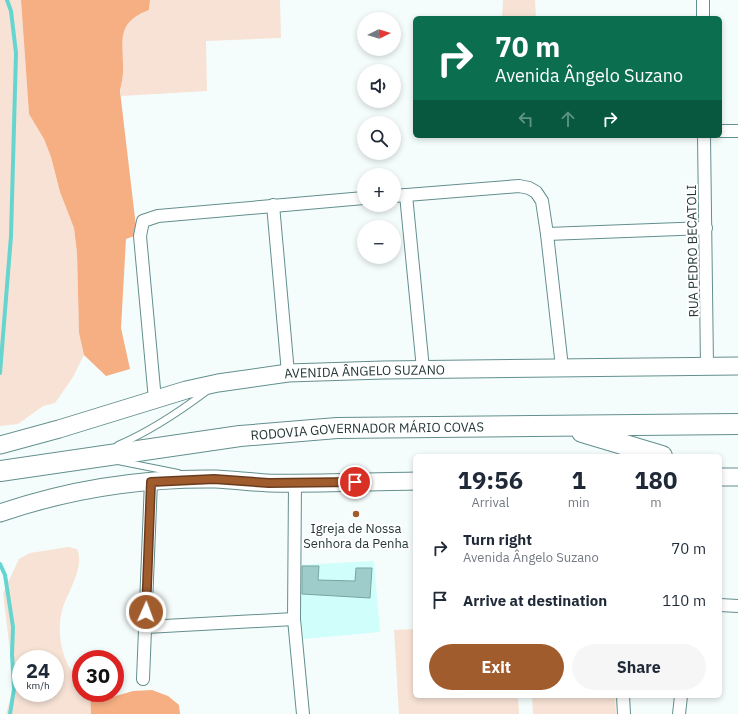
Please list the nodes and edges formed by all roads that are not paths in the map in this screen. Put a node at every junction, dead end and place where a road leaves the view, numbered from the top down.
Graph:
1 (703, 0) edge
2 (703, 16) edge
3 (722, 131) edge
4 (738, 131) edge
5 (704, 138) edge
6 (401, 195) edge
7 (357, 199) edge
8 (401, 203) edge
9 (273, 205) junction
10 (706, 228) junction
11 (547, 234) junction
12 (707, 366) junction
13 (738, 366) edge
14 (562, 367) junction
15 (423, 370) junction
16 (288, 373) junction
17 (218, 383) junction
18 (155, 400) junction
19 (738, 424) edge
20 (561, 426) junction
21 (0, 445) edge
22 (655, 454) edge
23 (93, 456) junction
24 (0, 471) edge
25 (722, 477) edge
26 (738, 477) edge
27 (214, 479) junction
28 (413, 481) edge
29 (151, 482) junction
30 (295, 483) junction
31 (0, 513) edge
32 (722, 605) edge
33 (738, 606) edge
34 (294, 619) junction
35 (146, 627) junction
36 (144, 679) dead end
37 (623, 698) edge
38 (681, 698) edge
39 (303, 714) edge
40 (624, 714) edge
41 (679, 714) edge

1 - 2 street
3 - 4 street
5 - 10 street, RUA PEDRO BECATOLI
6 - 11 street
7 - 9 street
8 - 15 street
9 - 16 street
9 - 18 street
10 - 11 street
10 - 12 street, RUA PEDRO BECATOLI
11 - 14 street
12 - 13 main road, AVENIDA ÂNGELO SUZANO
12 - 14 main road, AVENIDA ÂNGELO SUZANO
14 - 15 main road, AVENIDA ÂNGELO SUZANO
15 - 16 main road, AVENIDA ÂNGELO SUZANO
16 - 17 main road, AVENIDA ÂNGELO SUZANO
17 - 18 main road, AVENIDA ÂNGELO SUZANO
17 - 23 lane
18 - 21 main road, AVENIDA ÂNGELO SUZANO
19 - 20 highway, RODOVIA GOVERNADOR MÁRIO COVAS
20 - 22 highway
20 - 23 highway, RODOVIA GOVERNADOR MÁRIO COVAS
23 - 24 highway, RODOVIA GOVERNADOR MÁRIO COVAS
23 - 27 lane
25 - 26 main road
27 - 29 main road
27 - 30 main road
28 - 30 main road
29 - 31 main road
29 - 35 street
30 - 34 street
32 - 33 street
34 - 35 street
34 - 39 street
35 - 36 street
37 - 40 street
38 - 41 street

